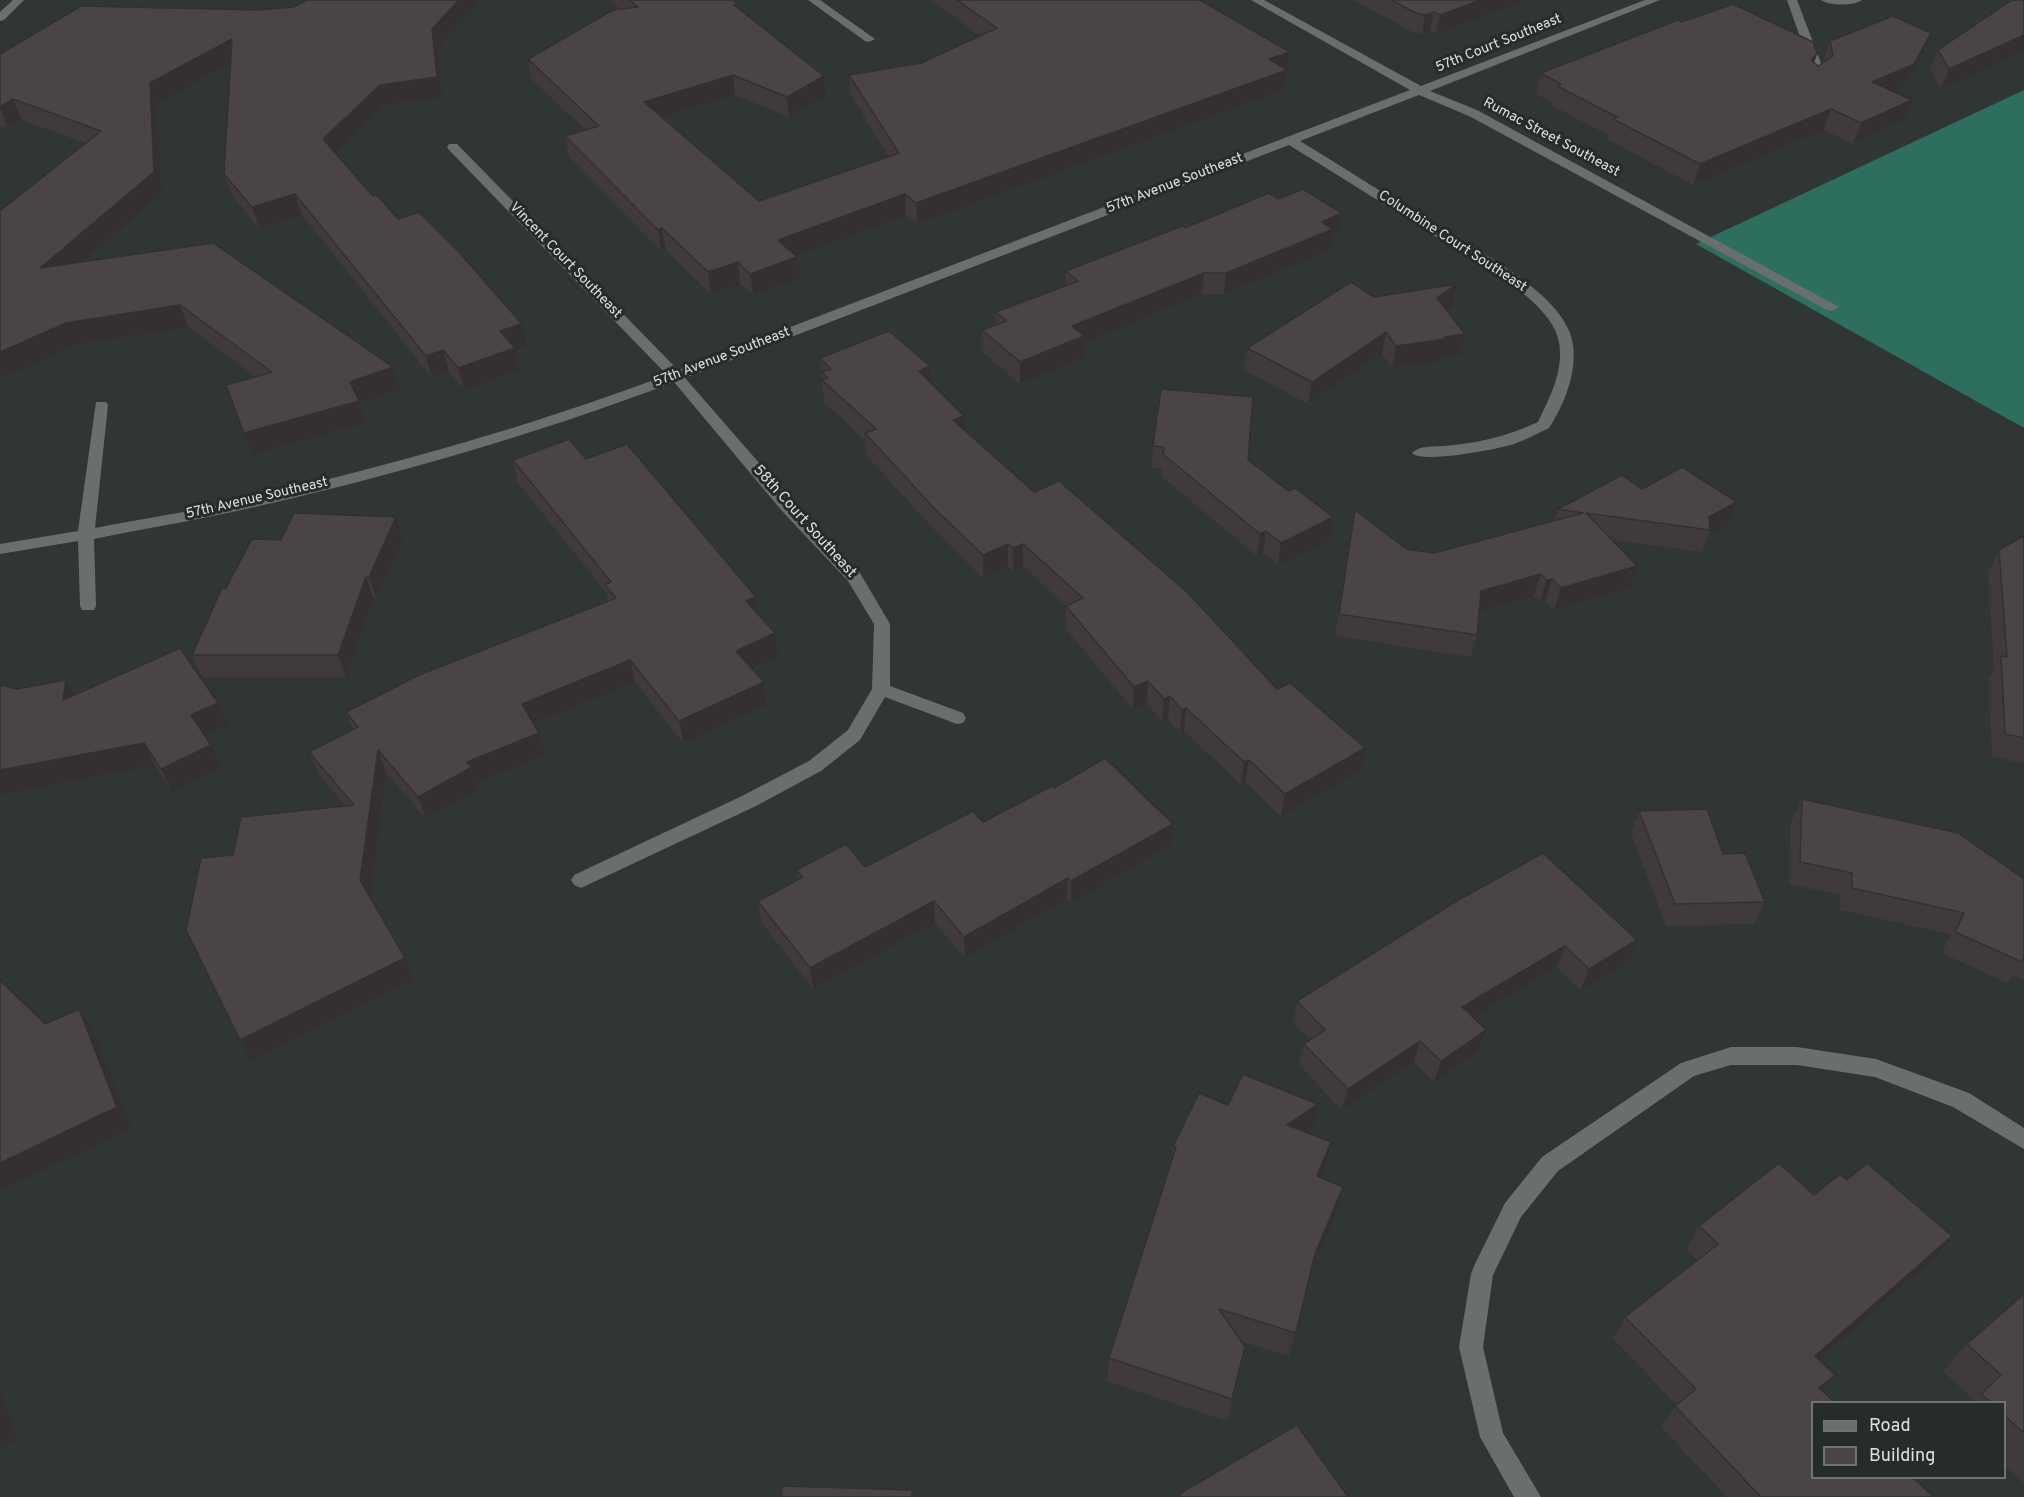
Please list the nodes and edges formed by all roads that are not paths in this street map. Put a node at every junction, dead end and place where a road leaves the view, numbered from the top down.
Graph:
1 (19, 0) edge
2 (813, 0) edge
3 (1256, 0) edge
4 (1655, 0) edge
5 (1792, 0) edge
6 (1826, 0) edge
7 (1857, 0) edge
8 (0, 18) edge
9 (868, 39) dead end
10 (1812, 80) edge
11 (1420, 91) junction
12 (1290, 140) junction
13 (453, 147) dead end
14 (1832, 307) dead end
15 (676, 376) junction
16 (102, 405) dead end
17 (1420, 453) dead end
18 (86, 535) junction
19 (0, 549) edge
20 (88, 606) dead end
21 (881, 689) junction
22 (957, 718) dead end
23 (581, 880) dead end
24 (2024, 1139) edge
25 (1528, 1497) edge

1 - 8 street
2 - 9 street
3 - 11 street, Rumac Street Southeast
4 - 11 street, 57th Court Southeast
5 - 10 street
6 - 7 street
11 - 12 street, 57th Avenue Southeast
11 - 14 street, Rumac Street Southeast
12 - 15 street, 57th Avenue Southeast
12 - 17 street, Columbine Court Southeast
13 - 15 street, Vincent Court Southeast
15 - 18 street, 57th Avenue Southeast
15 - 21 street, 58th Court Southeast
16 - 18 street
18 - 19 street, 57th Avenue Southeast
18 - 20 street
21 - 22 street
21 - 23 street, 58th Court Southeast
24 - 25 street

